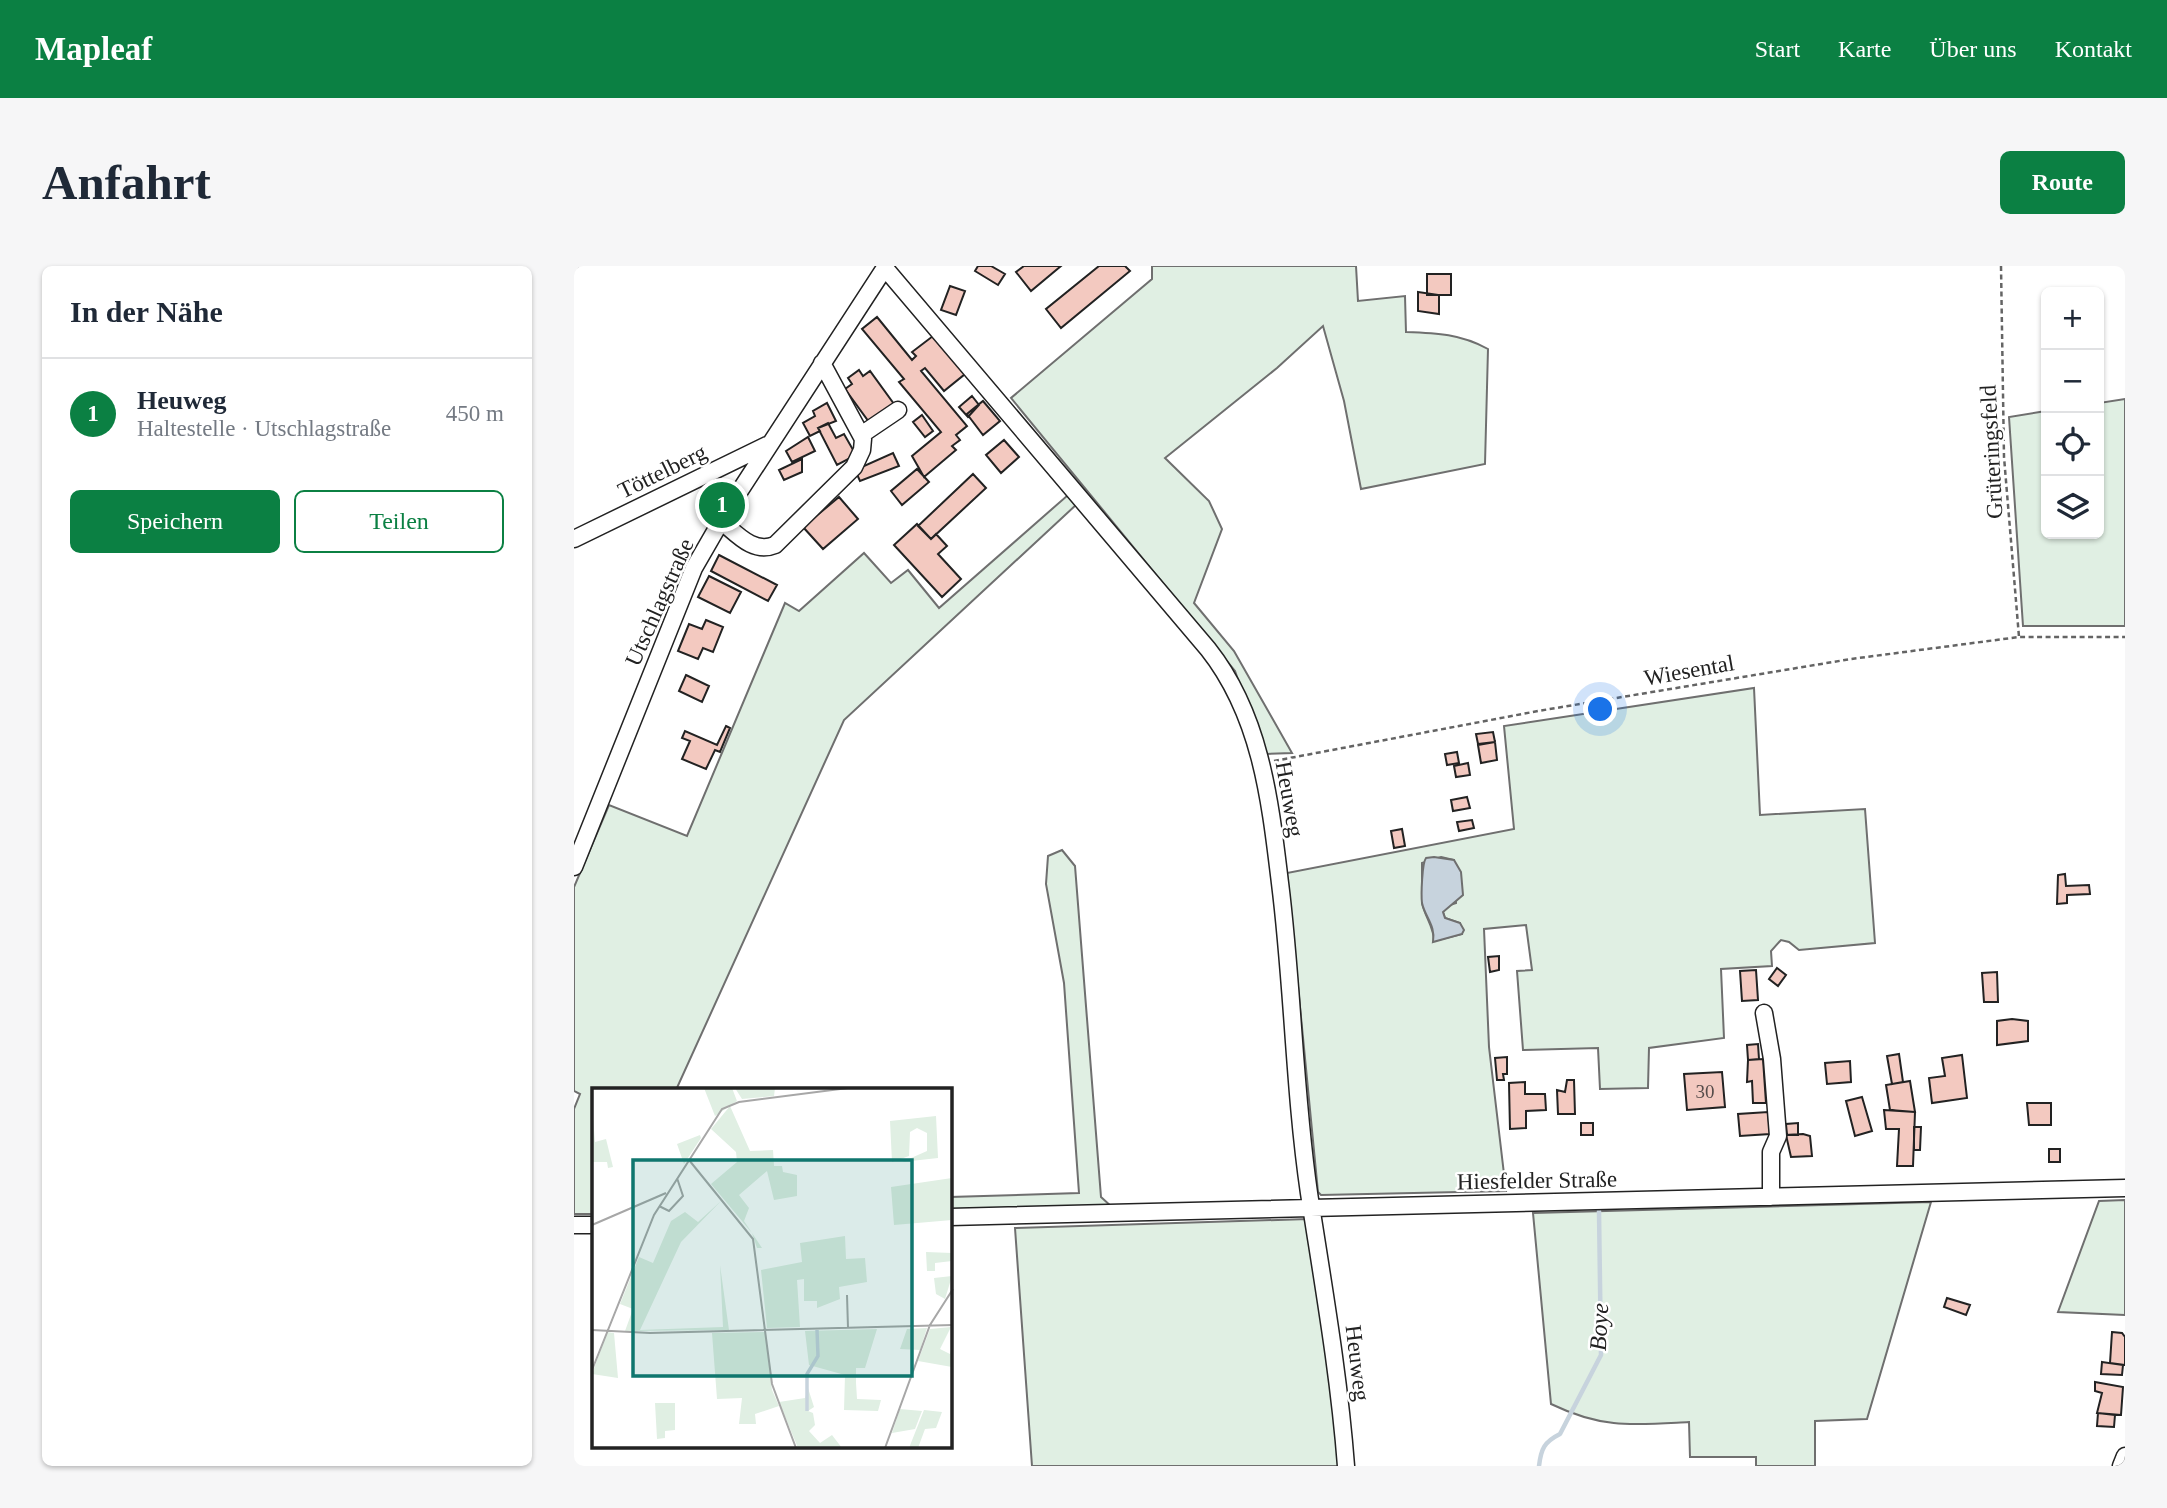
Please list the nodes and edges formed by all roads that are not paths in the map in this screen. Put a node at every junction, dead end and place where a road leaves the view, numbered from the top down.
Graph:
1 (885, 267) edge
2 (822, 363) junction
3 (898, 410) dead end
4 (861, 435) junction
5 (769, 444) junction
6 (721, 521) junction
7 (574, 539) edge
8 (574, 867) edge
9 (1764, 1013) dead end
10 (2125, 1188) edge
11 (1771, 1197) junction
12 (1313, 1209) junction
13 (952, 1217) edge
14 (574, 1225) edge
15 (592, 1225) edge
16 (2125, 1456) edge
17 (1346, 1466) edge
18 (2121, 1466) edge

1 - 2 street, Utschlagstraße
1 - 12 street, Heuweg
2 - 4 street
2 - 5 street, Utschlagstraße
3 - 4 street
4 - 6 street
5 - 6 street, Utschlagstraße
5 - 7 street, Töttelberg
6 - 8 street, Utschlagstraße
9 - 11 street
10 - 11 street, Hiesfelder Straße
11 - 12 street, Hiesfelder Straße
12 - 13 street, Hiesfelder Straße
12 - 17 street, Heuweg
14 - 15 street
16 - 18 street

